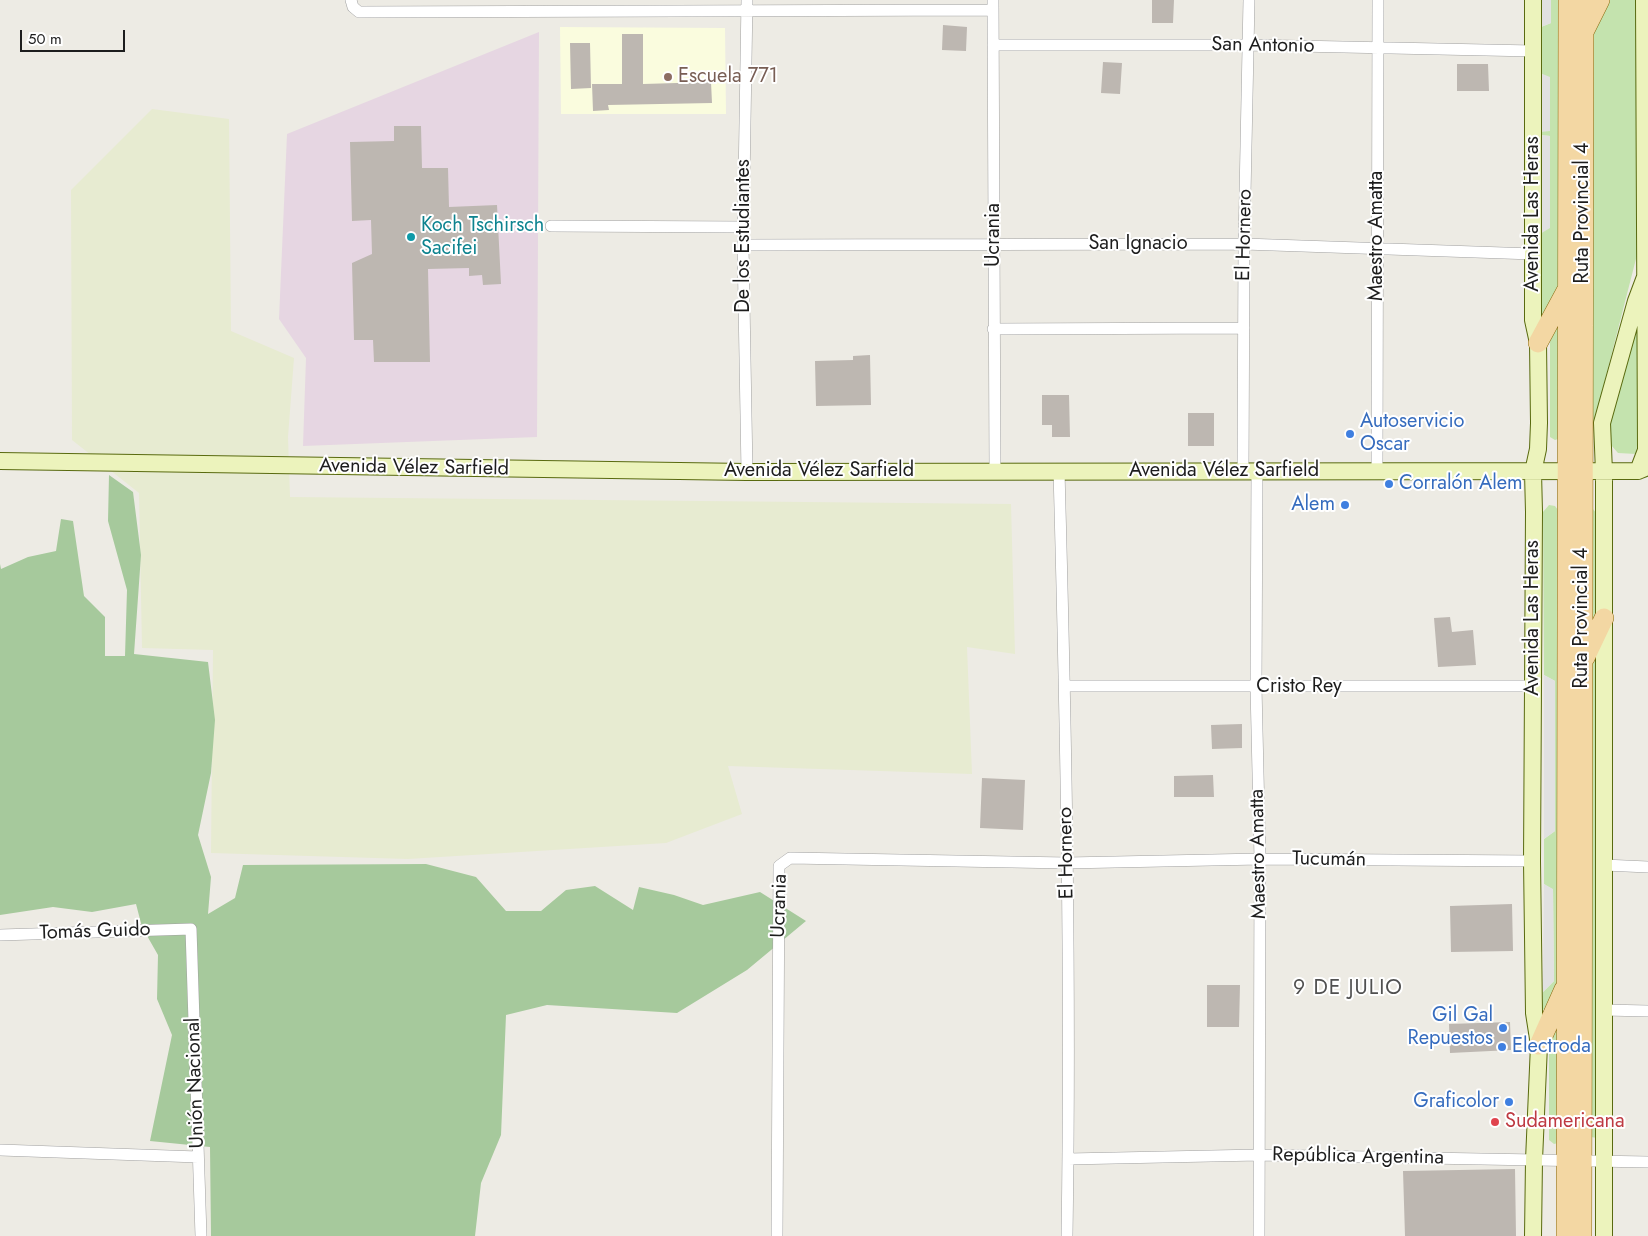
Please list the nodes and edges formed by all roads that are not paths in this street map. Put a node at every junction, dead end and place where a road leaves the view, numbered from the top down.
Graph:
1 (351, 0) edge
2 (1248, 0) edge
3 (1378, 0) edge
4 (1533, 0) edge
5 (1568, 0) edge
6 (1584, 0) edge
7 (1600, 0) edge
8 (1644, 0) edge
9 (524, 5) edge
10 (993, 5) edge
11 (746, 6) edge
12 (1584, 33) junction
13 (993, 45) junction
14 (1249, 45) junction
15 (1377, 49) junction
16 (1533, 51) junction
17 (1646, 219) edge
18 (551, 226) dead end
19 (743, 228) junction
20 (994, 244) junction
21 (1244, 244) junction
22 (743, 245) junction
23 (1377, 250) junction
24 (1533, 254) junction
25 (1645, 277) junction
26 (1568, 288) junction
27 (1244, 328) junction
28 (993, 329) junction
29 (1538, 343) junction
30 (0, 462) edge
31 (995, 470) junction
32 (1059, 471) junction
33 (1250, 471) junction
34 (748, 472) junction
35 (1377, 472) junction
36 (1533, 472) junction
37 (1575, 472) junction
38 (1604, 472) junction
39 (1645, 472) edge
40 (1604, 618) junction
41 (1582, 664) junction
42 (1065, 686) junction
43 (1532, 686) junction
44 (1256, 687) junction
45 (1260, 859) junction
46 (1532, 862) junction
47 (1067, 864) junction
48 (1604, 865) junction
49 (1648, 867) edge
50 (191, 929) joint
51 (0, 934) edge
52 (1566, 984) junction
53 (1604, 1010) junction
54 (1648, 1011) edge
55 (1539, 1045) junction
56 (0, 1150) edge
57 (1259, 1155) junction
58 (198, 1158) junction
59 (1068, 1159) junction
60 (1534, 1160) junction
61 (1574, 1160) junction
62 (1604, 1161) junction
63 (1648, 1162) edge
64 (201, 1236) edge
65 (777, 1236) edge
66 (1067, 1236) edge
67 (1259, 1236) edge
68 (1533, 1236) edge
69 (1566, 1236) edge
70 (1582, 1236) edge
71 (1604, 1236) edge

1 - 9 street
2 - 14 street, El Hornero
3 - 15 street, Maestro Amatta
4 - 16 main road, Avenida Las Heras
5 - 26 main road, Ruta Provincial 4
6 - 12 main road, Ruta Provincial 4
7 - 12 main road
8 - 17 main road
9 - 11 street
10 - 11 street
10 - 13 street, Ucrania
11 - 19 street, De los Estudiantes
12 - 37 main road, Ruta Provincial 4
13 - 14 street, San Antonio
13 - 20 street, Ucrania
14 - 15 street, San Antonio
14 - 21 street, El Hornero
15 - 16 street, San Antonio
15 - 23 street, Maestro Amatta
16 - 24 main road, Avenida Las Heras
17 - 25 main road
18 - 19 street
19 - 22 street, De los Estudiantes
20 - 21 street, San Ignacio
20 - 22 street, San Ignacio
20 - 28 street, Ucrania
21 - 23 street, San Ignacio
21 - 27 street, El Hornero
22 - 34 street, De los Estudiantes
23 - 24 street, San Ignacio
23 - 35 street, Maestro Amatta
24 - 29 main road, Avenida Las Heras
25 - 38 main road
25 - 39 main road
26 - 29 main road
26 - 37 main road, Ruta Provincial 4
27 - 28 street
27 - 33 street, El Hornero
28 - 31 street, Ucrania
29 - 36 main road, Avenida Las Heras
30 - 34 main road, Avenida Vélez Sarfield
31 - 32 main road, Avenida Vélez Sarfield
31 - 34 main road, Avenida Vélez Sarfield
32 - 33 main road, Avenida Vélez Sarfield
32 - 42 street, El Hornero
33 - 35 main road, Avenida Vélez Sarfield
33 - 44 street, Maestro Amatta
35 - 36 main road, Avenida Vélez Sarfield
36 - 37 main road, Avenida Vélez Sarfield
36 - 43 main road, Avenida Las Heras
37 - 38 main road, Avenida Vélez Sarfield
37 - 41 main road, Ruta Provincial 4
37 - 52 main road, Ruta Provincial 4
38 - 39 main road, Avenida Vélez Sarfield
38 - 40 main road
40 - 41 main road
40 - 48 main road
41 - 61 main road, Ruta Provincial 4
42 - 44 street, Cristo Rey
42 - 47 street, El Hornero
43 - 44 street, Cristo Rey
43 - 46 main road, Avenida Las Heras
44 - 45 street, Maestro Amatta
45 - 46 street, Tucumán
45 - 47 street, Tucumán
45 - 57 street, Maestro Amatta
46 - 55 main road, Avenida Las Heras
47 - 59 street, El Hornero
47 - 65 street, Ucrania
48 - 49 street
48 - 53 main road
50 - 51 street, Tomás Guido
50 - 58 street, Unión Nacional
52 - 55 main road
52 - 61 main road, Ruta Provincial 4
53 - 54 street
53 - 62 main road
55 - 60 main road, Avenida Las Heras
56 - 58 street
57 - 59 street, República Argentina
57 - 60 street, República Argentina
57 - 67 street, Maestro Amatta
58 - 64 street, Unión Nacional
59 - 66 street, El Hornero
60 - 61 street, República Argentina
60 - 68 main road, Avenida Las Heras
61 - 62 street, República Argentina
61 - 69 main road, Ruta Provincial 4
61 - 70 main road, Ruta Provincial 4
62 - 63 street, República Argentina
62 - 71 main road

